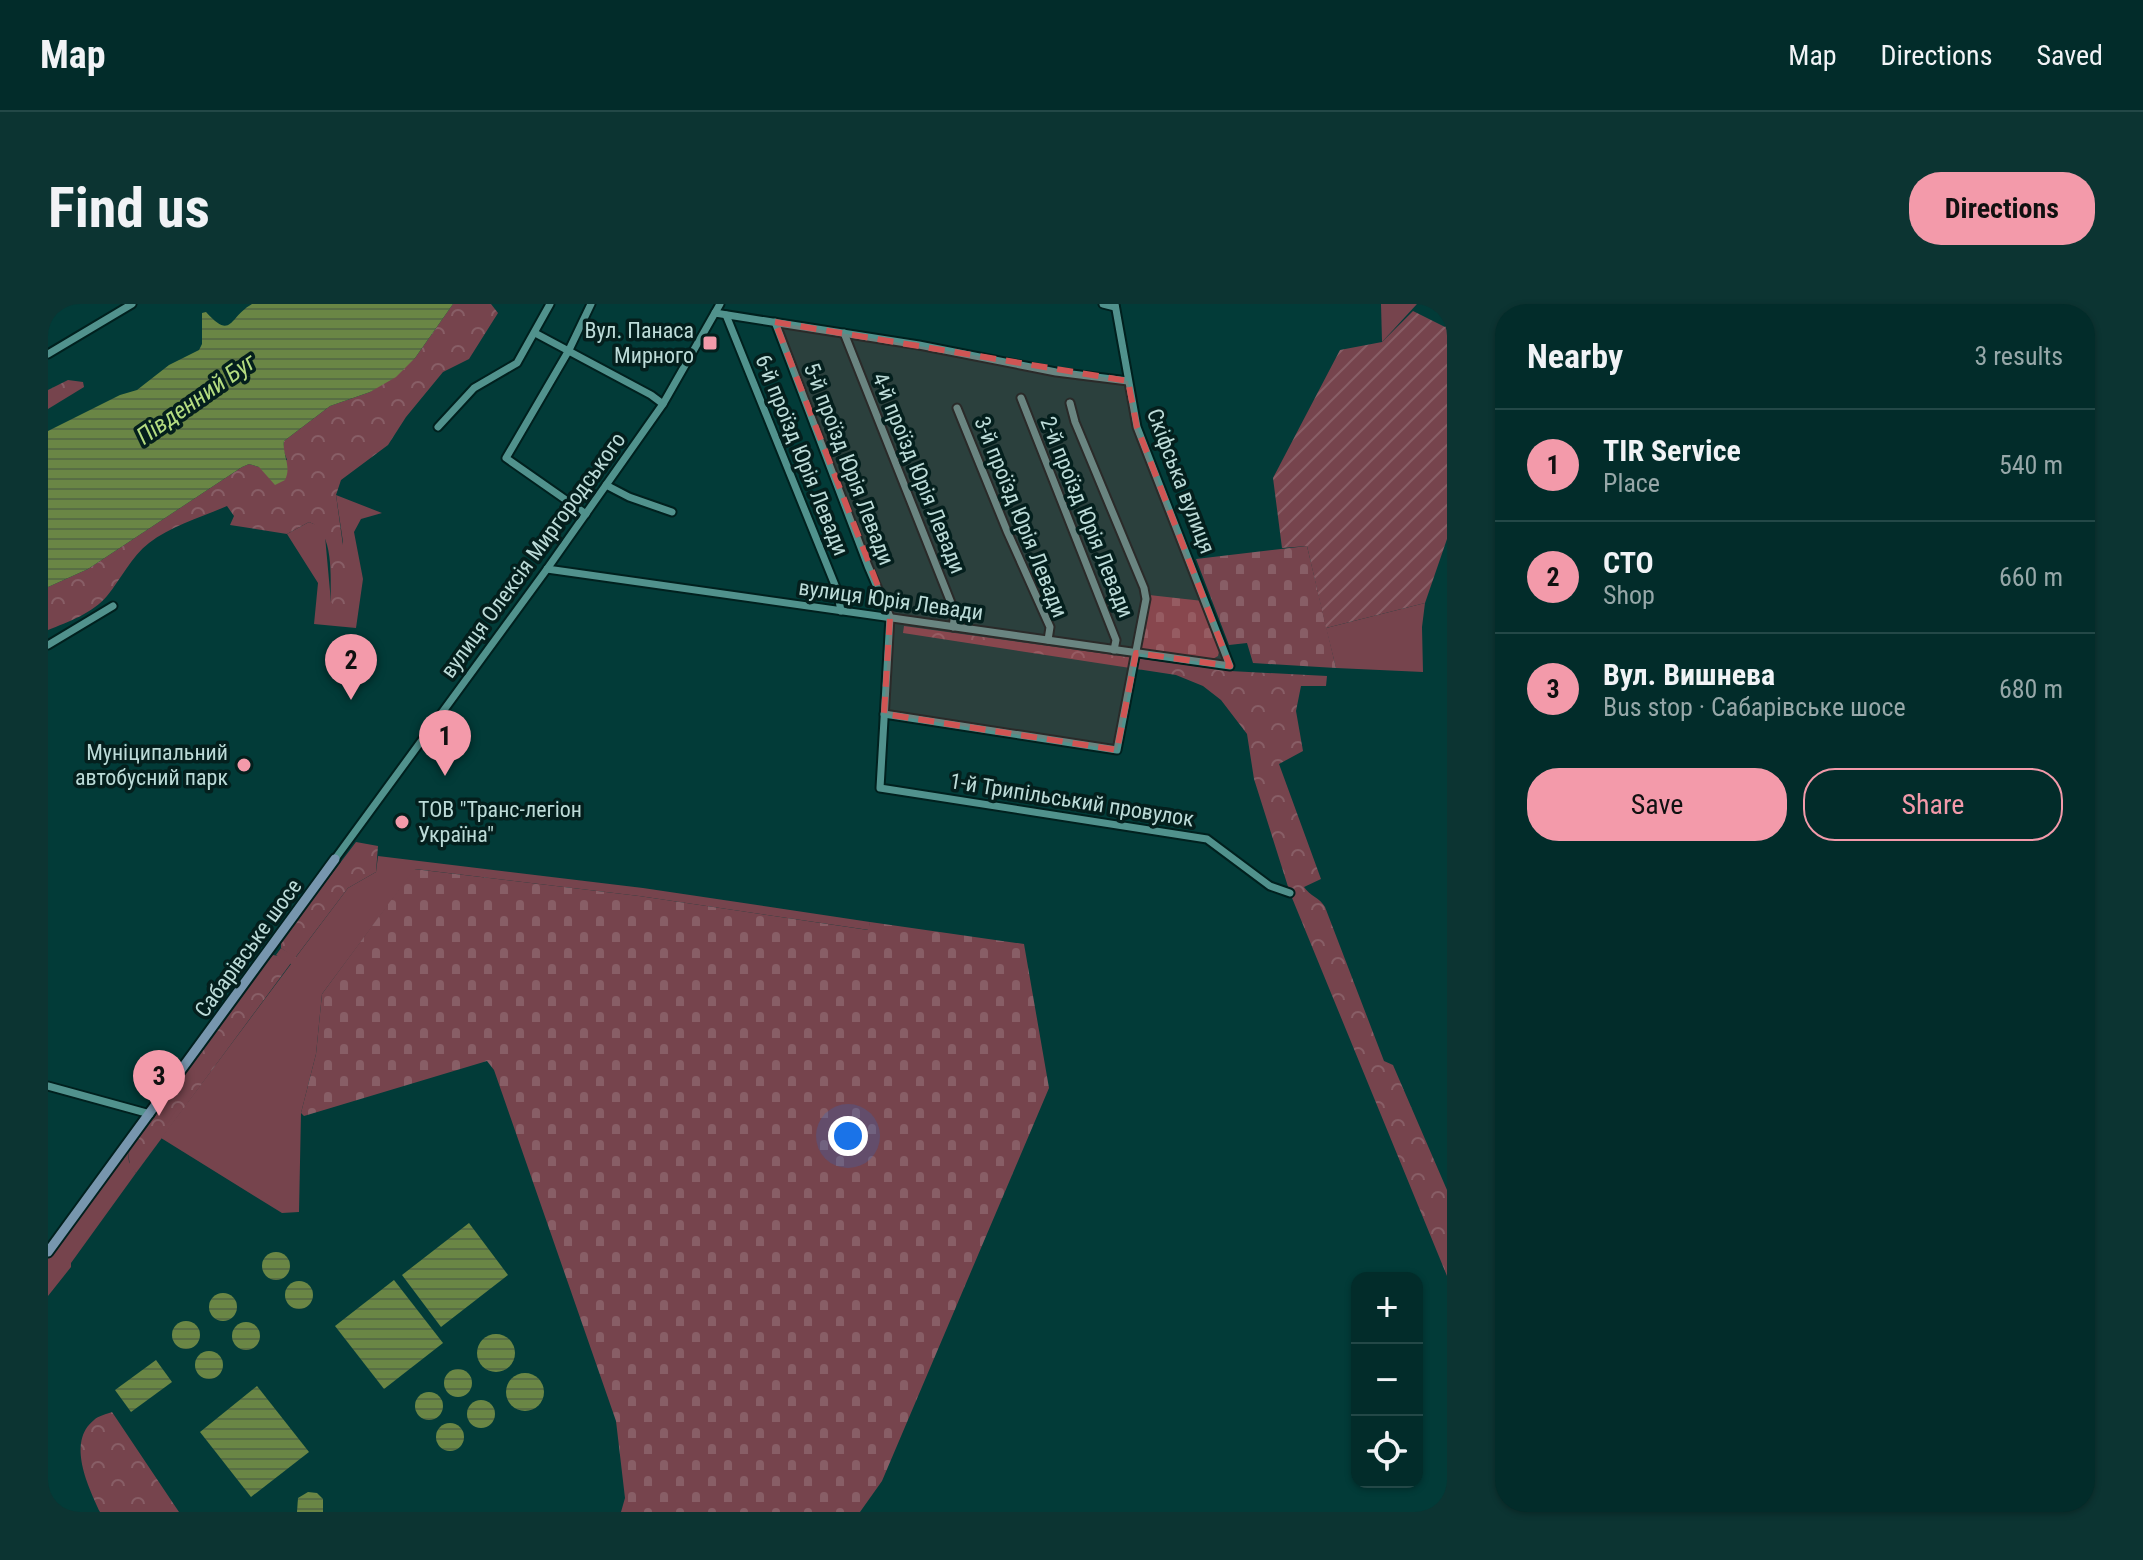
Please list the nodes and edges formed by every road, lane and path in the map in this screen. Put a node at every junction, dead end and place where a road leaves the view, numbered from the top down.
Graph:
1 (132, 304) edge
2 (550, 304) edge
3 (591, 304) edge
4 (720, 304) edge
5 (1103, 304) edge
6 (1115, 306) edge
7 (715, 313) junction
8 (726, 315) junction
9 (775, 322) junction
10 (535, 333) junction
11 (844, 333) junction
12 (569, 350) junction
13 (48, 354) edge
14 (1128, 381) junction
15 (1021, 398) dead end
16 (1070, 403) dead end
17 (663, 404) junction
18 (957, 408) dead end
19 (438, 427) dead end
20 (606, 485) junction
21 (672, 512) dead end
22 (586, 514) junction
23 (547, 569) junction
24 (113, 606) dead end
25 (841, 611) junction
26 (890, 617) junction
27 (953, 627) junction
28 (1048, 640) junction
29 (48, 645) edge
30 (1114, 650) junction
31 (1136, 653) junction
32 (1230, 666) joint
33 (884, 714) junction
34 (335, 859) joint
35 (1290, 893) dead end
36 (48, 1086) edge
37 (150, 1114) junction
38 (48, 1252) edge

1 - 13 street
2 - 10 street
3 - 12 street
4 - 7 street, вулиця Олексія Миргородського
5 - 6 street
6 - 14 street, Скіфська вулиця
7 - 8 street
7 - 17 street, вулиця Олексія Миргородського
8 - 9 street
8 - 25 street, 6-й проїзд Юрія Левади
9 - 11 street
9 - 26 street, 5-й проїзд Юрія Левади
10 - 12 street
10 - 19 street
11 - 14 street
11 - 27 street, 4-й проїзд Юрія Левади
12 - 17 street
12 - 22 street
14 - 32 street, Скіфська вулиця
15 - 30 street, 2-й проїзд Юрія Левади
16 - 31 street
17 - 20 street, вулиця Олексія Миргородського
18 - 28 street, 3-й проїзд Юрія Левади
20 - 21 street
20 - 22 street, вулиця Олексія Миргородського
22 - 23 street, вулиця Олексія Миргородського
23 - 25 street, вулиця Юрія Левади
23 - 34 street, вулиця Олексія Миргородського
24 - 29 street
25 - 26 street, вулиця Юрія Левади
26 - 27 street, вулиця Юрія Левади
26 - 33 street
27 - 28 street, вулиця Юрія Левади
28 - 30 street, вулиця Юрія Левади
30 - 31 street, вулиця Юрія Левади
31 - 32 street, вулиця Юрія Левади
31 - 33 street
33 - 35 street, 1-й Трипільський провулок
34 - 37 street, Сабарівське шосе
36 - 37 street
37 - 38 street, Сабарівське шосе

